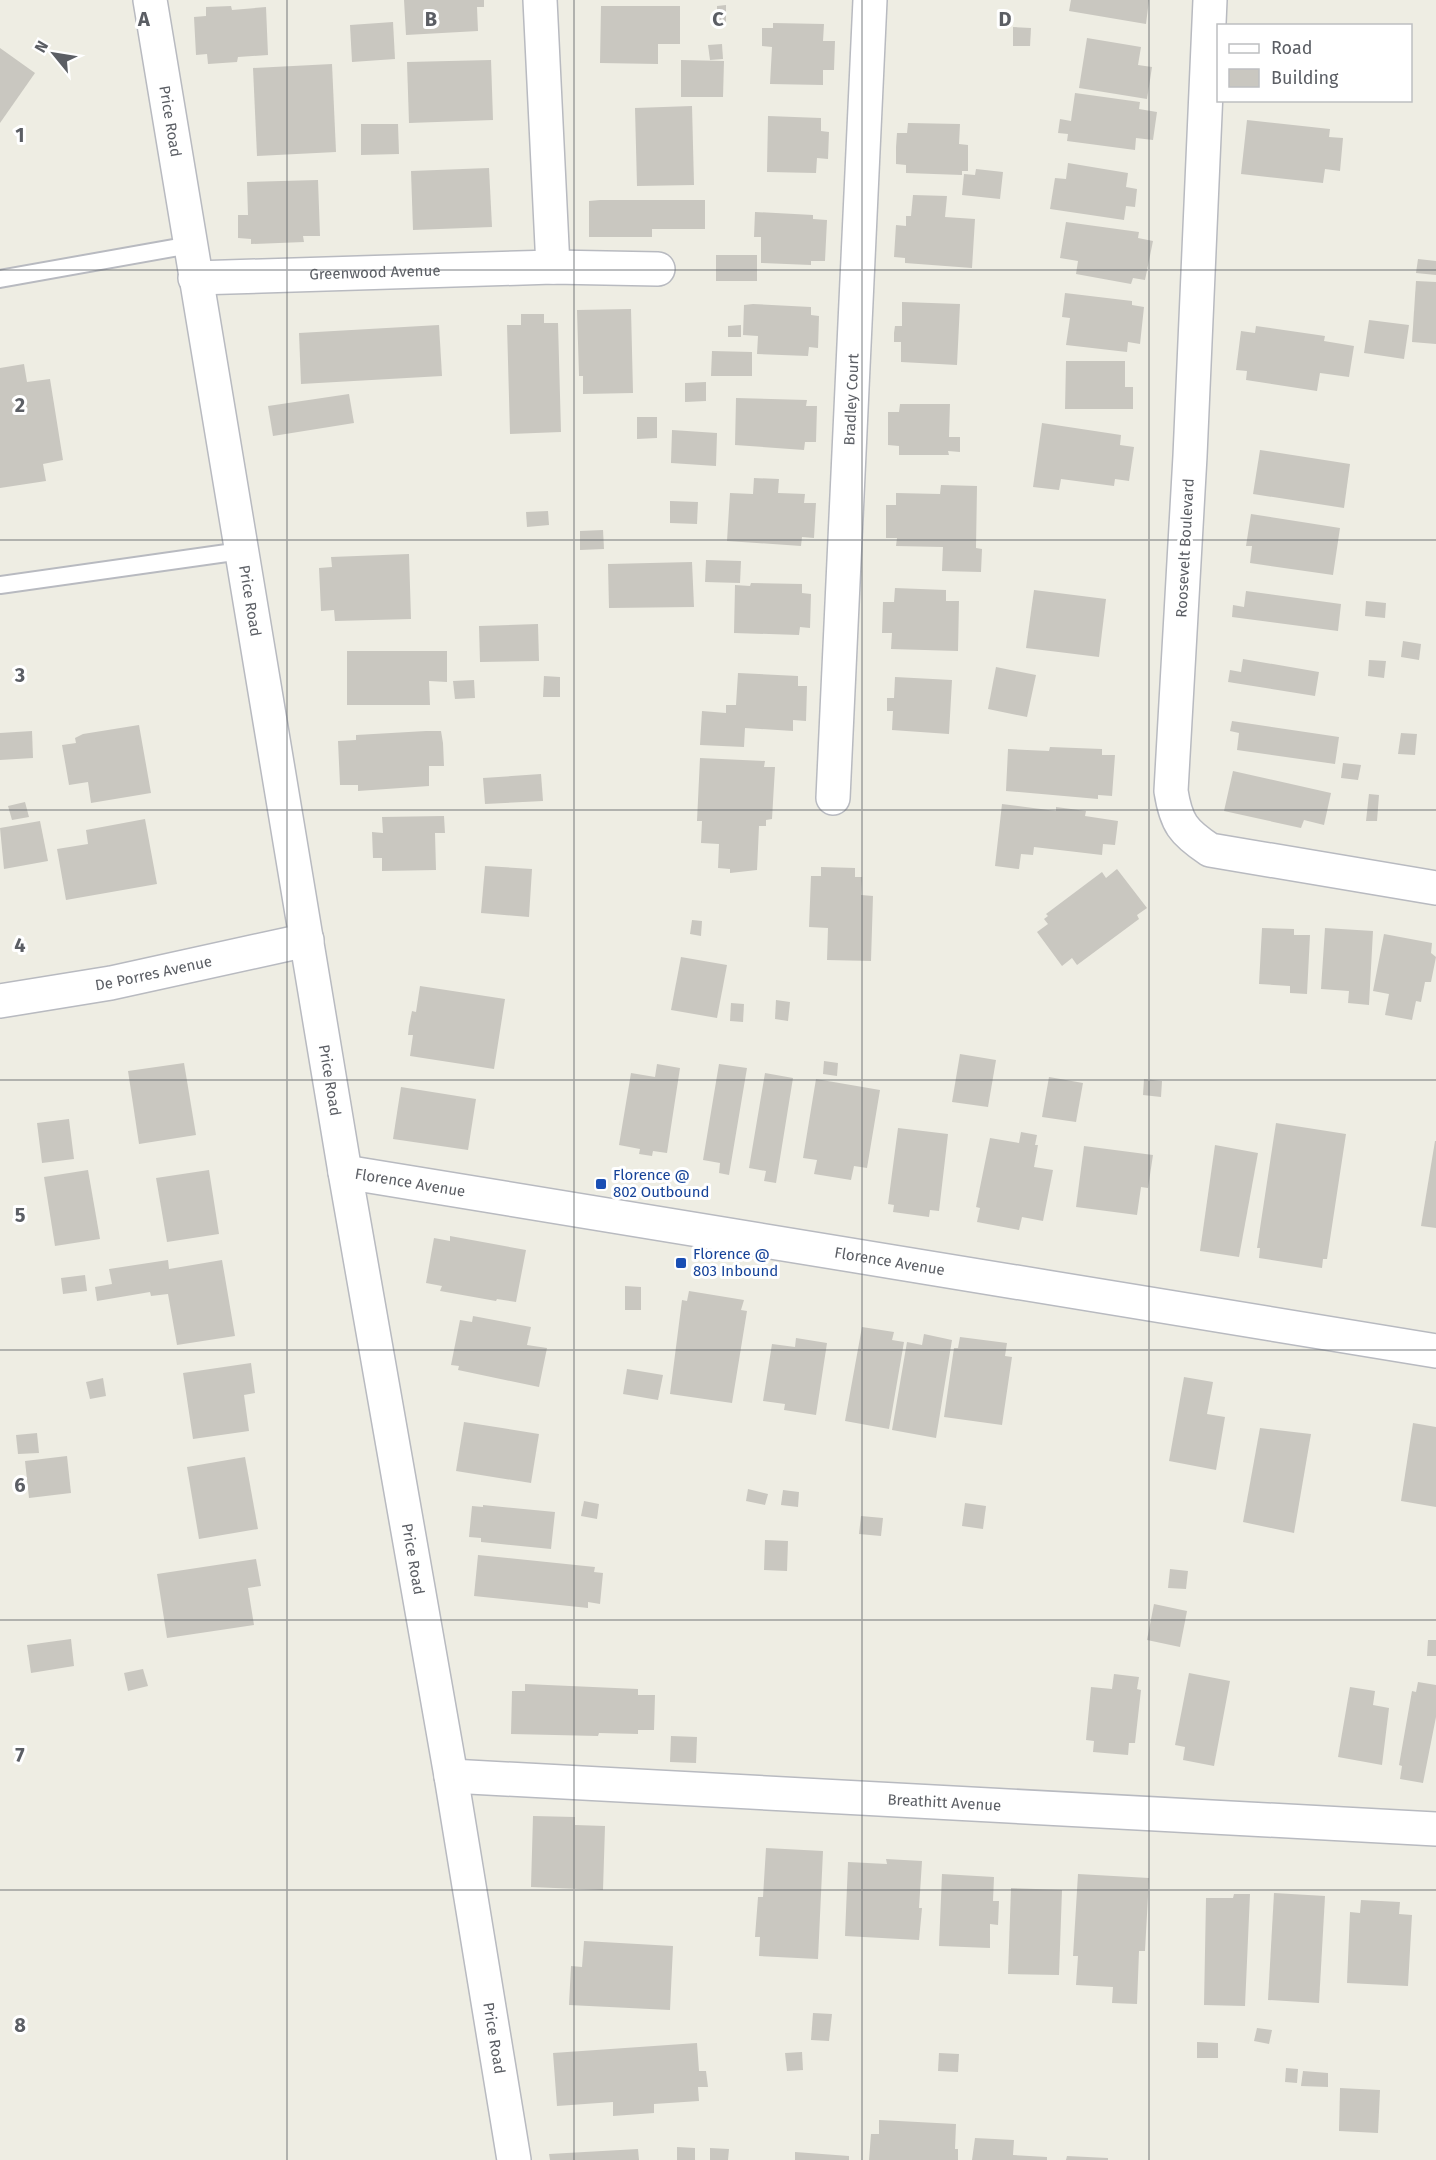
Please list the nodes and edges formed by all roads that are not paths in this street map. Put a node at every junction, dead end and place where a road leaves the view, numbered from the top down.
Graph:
1 (150, 0) edge
2 (540, 0) edge
3 (870, 0) edge
4 (1210, 0) edge
5 (190, 245) junction
6 (553, 267) junction
7 (658, 269) dead end
8 (195, 278) junction
9 (0, 279) edge
10 (242, 551) junction
11 (0, 585) edge
12 (833, 798) dead end
13 (1436, 888) edge
14 (307, 940) junction
15 (0, 1001) edge
16 (345, 1172) junction
17 (1436, 1351) edge
18 (451, 1776) junction
19 (1436, 1829) edge
20 (514, 2160) edge

1 - 5 street, Price Road
2 - 6 street
3 - 12 street, Bradley Court
4 - 13 street, Roosevelt Boulevard
5 - 8 street, Price Road
5 - 9 lane
6 - 7 street, Greenwood Avenue
6 - 8 street, Greenwood Avenue
8 - 10 street, Price Road
10 - 11 lane
10 - 14 street, Price Road
14 - 15 street, De Porres Avenue
14 - 16 street, Price Road
16 - 17 street, Florence Avenue
16 - 18 street, Price Road
18 - 19 street, Breathitt Avenue
18 - 20 street, Price Road

